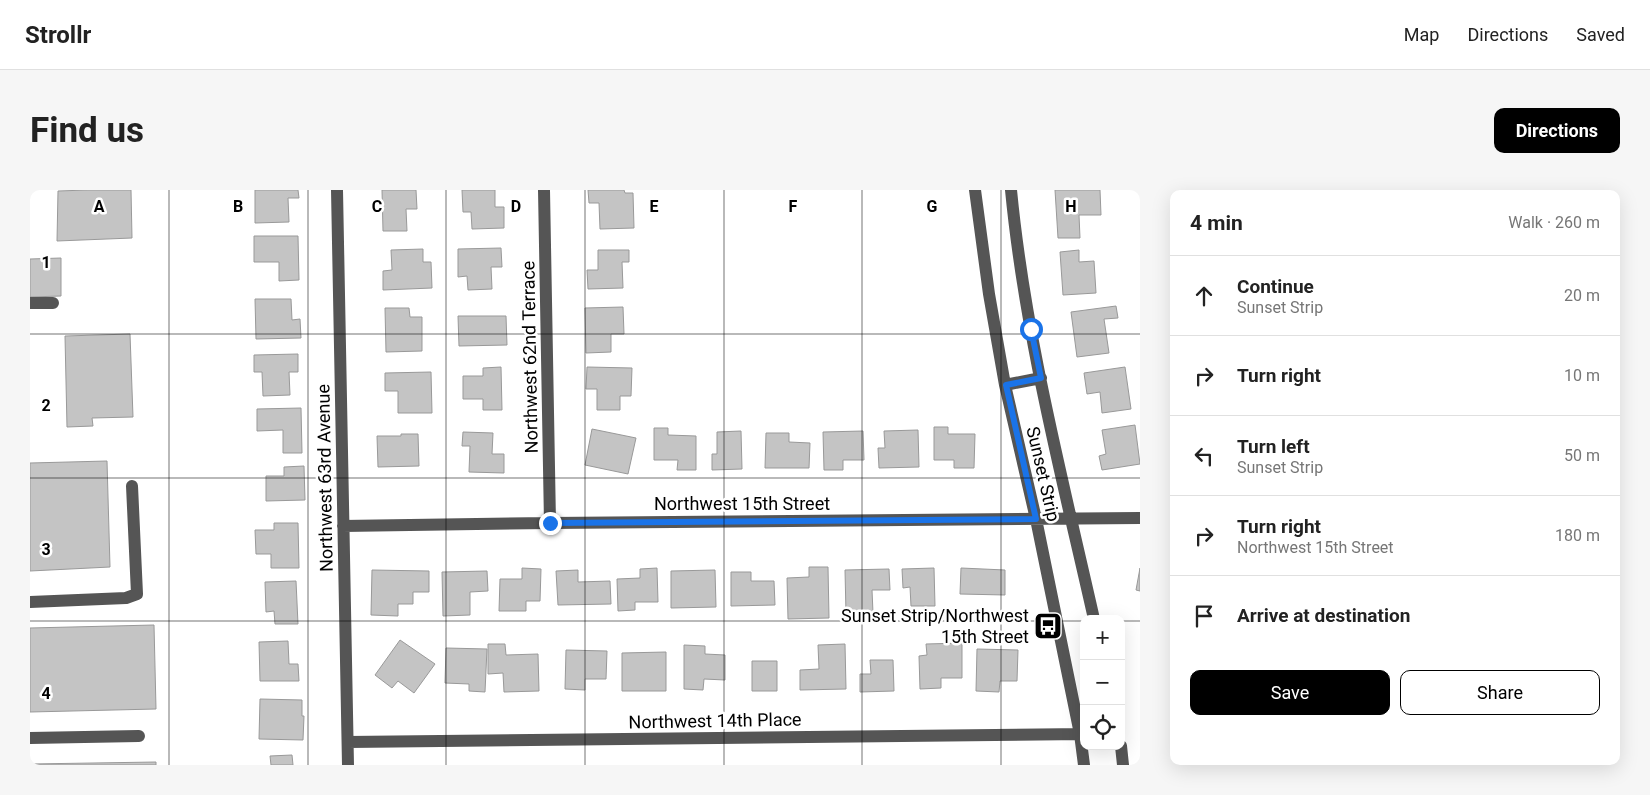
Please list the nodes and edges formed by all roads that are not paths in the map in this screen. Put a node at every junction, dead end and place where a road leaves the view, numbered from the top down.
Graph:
1 (337, 190) edge
2 (544, 190) edge
3 (975, 190) edge
4 (1011, 190) edge
5 (30, 302) edge
6 (54, 303) dead end
7 (1041, 378) junction
8 (1006, 385) junction
9 (132, 486) dead end
10 (1071, 518) junction
11 (1140, 518) edge
12 (1036, 519) junction
13 (550, 523) junction
14 (344, 526) junction
15 (30, 602) edge
16 (1093, 615) edge
17 (1080, 725) edge
18 (1080, 734) edge
19 (139, 736) dead end
20 (30, 738) edge
21 (348, 742) junction
22 (1083, 750) edge
23 (1121, 750) edge
24 (348, 765) edge
25 (1084, 765) edge
26 (1123, 765) edge

1 - 14 street, Northwest 63rd Avenue
2 - 13 street, Northwest 62nd Terrace
3 - 8 street, Sunset Strip
4 - 7 street, Sunset Strip
5 - 6 street
7 - 8 street
7 - 10 street, Sunset Strip
8 - 12 street, Sunset Strip
9 - 15 street
10 - 11 street, Northwest 15th Street
10 - 12 street, Northwest 15th Street
10 - 16 street, Sunset Strip
12 - 13 street, Northwest 15th Street
12 - 17 street, Sunset Strip
13 - 14 street, Northwest 15th Street
14 - 21 street, Northwest 63rd Avenue
18 - 21 street, Northwest 14th Place
19 - 20 street
21 - 24 street, Northwest 63rd Avenue
22 - 25 street, Sunset Strip
23 - 26 street

